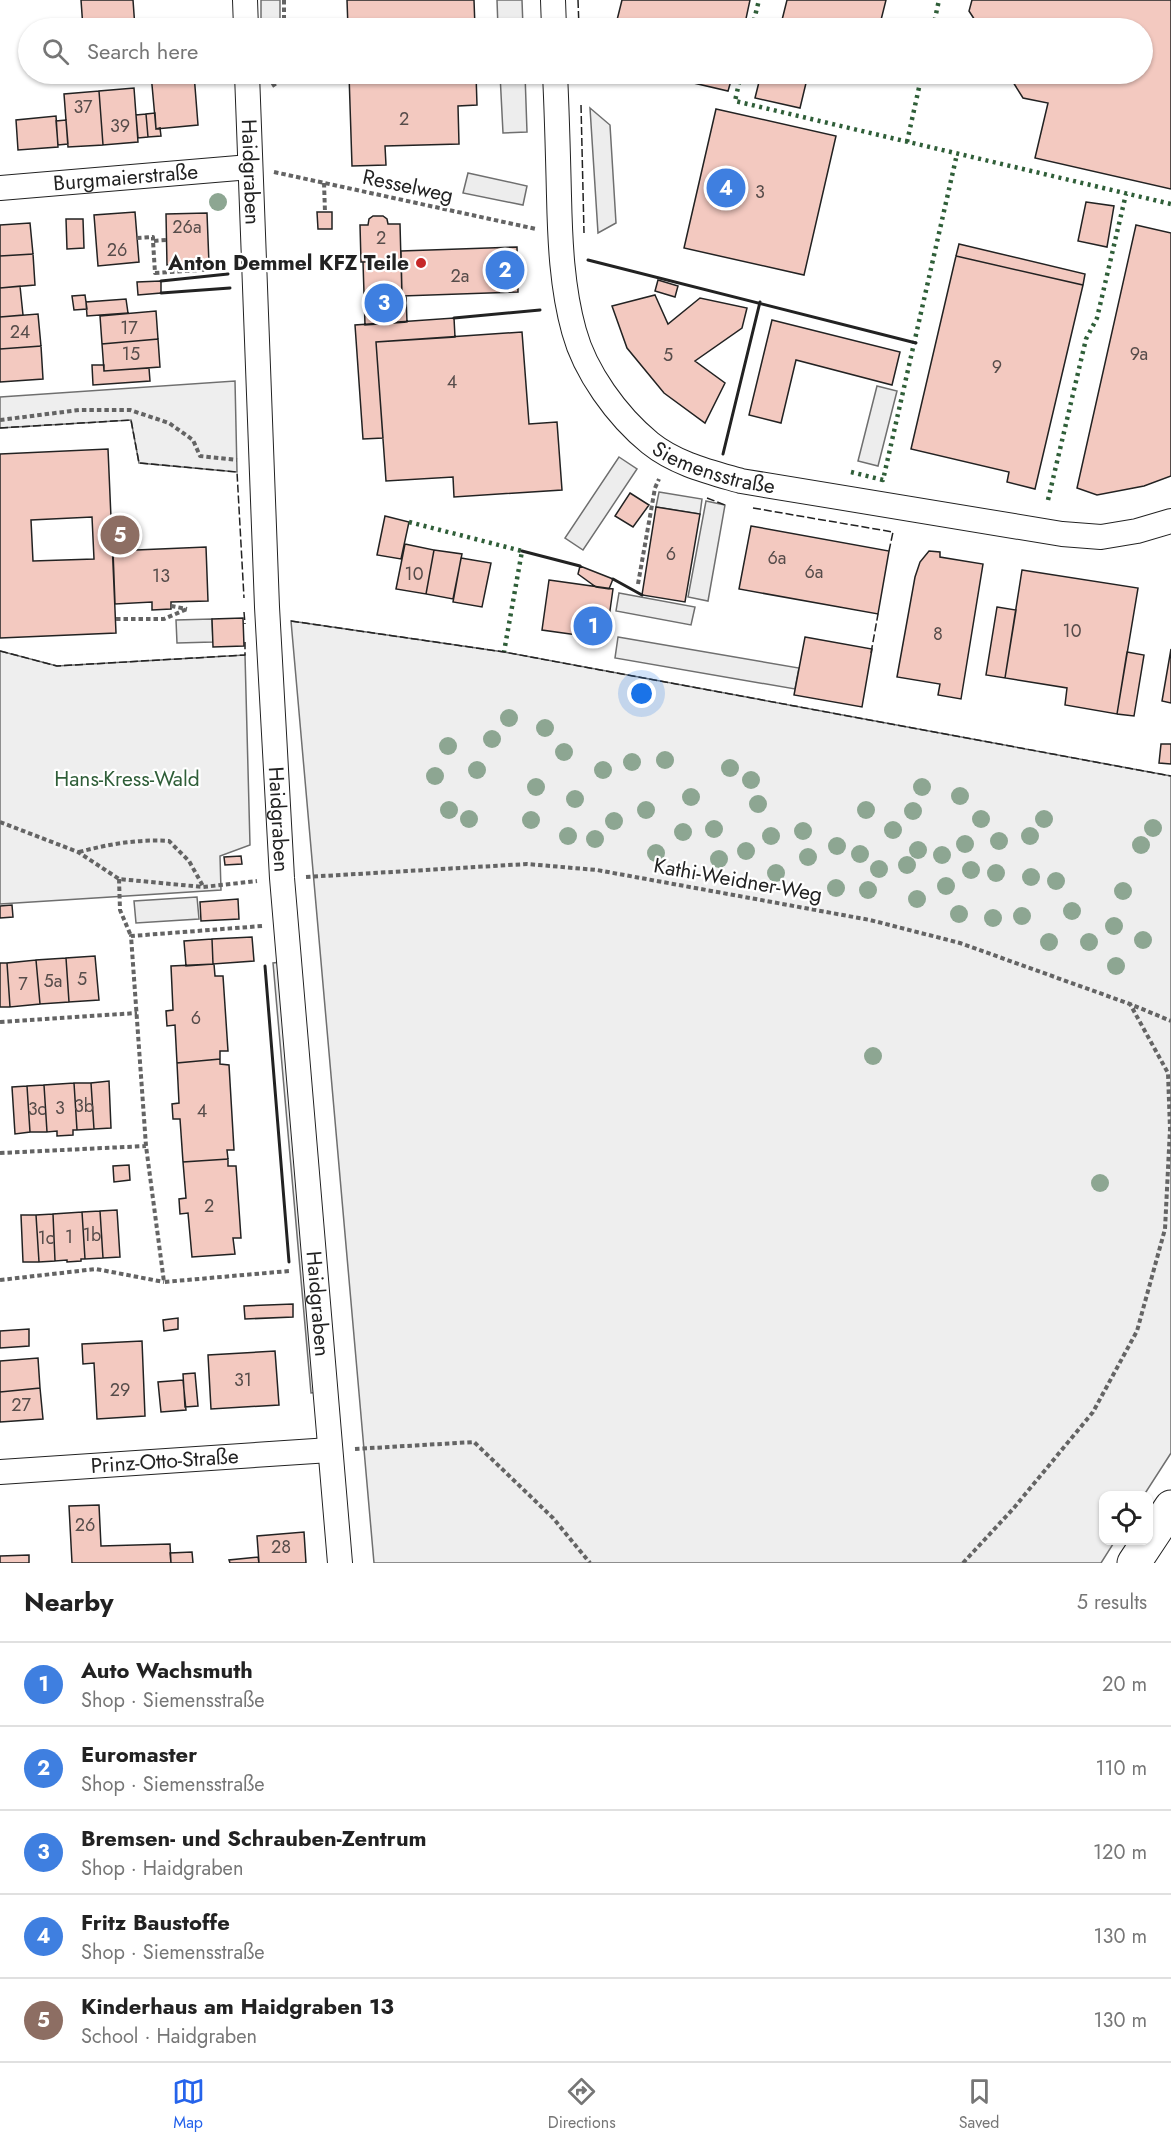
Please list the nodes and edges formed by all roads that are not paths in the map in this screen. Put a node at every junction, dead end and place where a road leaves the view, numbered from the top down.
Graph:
1 (245, 0) edge
2 (553, 0) edge
3 (246, 18) edge
4 (554, 18) edge
5 (247, 84) edge
6 (555, 84) edge
7 (250, 167) junction
8 (0, 188) edge
9 (1171, 521) edge
10 (330, 1450) junction
11 (0, 1472) edge
12 (1171, 1507) edge
13 (340, 1563) edge
14 (1134, 1563) edge

1 - 3 street
2 - 4 street
5 - 7 street, Haidgraben
6 - 9 street, Siemensstraße
7 - 8 street, Burgmaierstraße
7 - 10 street, Haidgraben
10 - 11 street, Prinz-Otto-Straße
10 - 13 street, Haidgraben
12 - 14 main road

